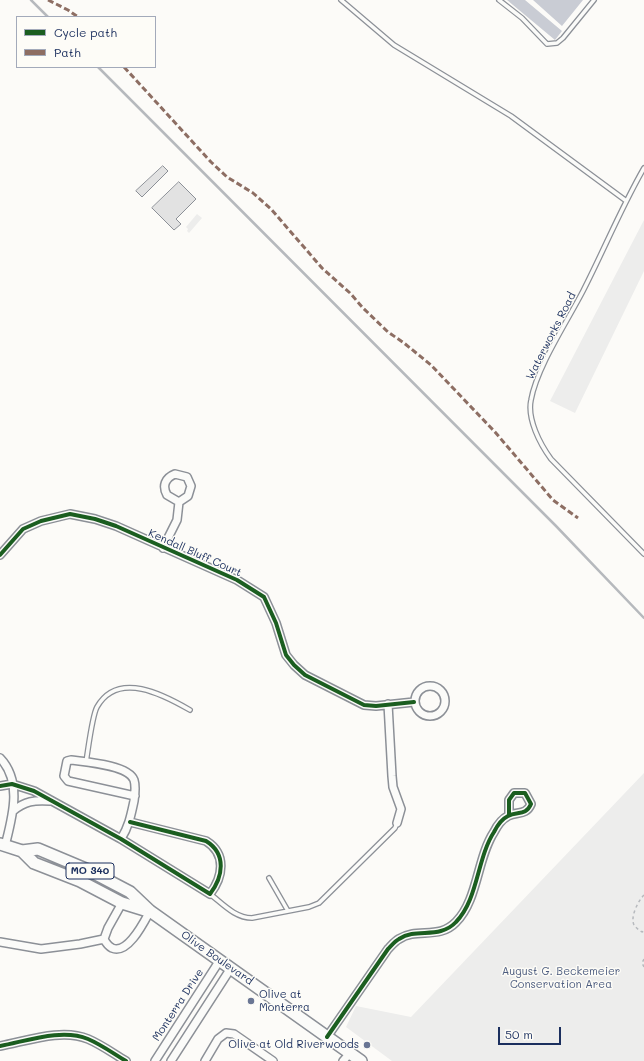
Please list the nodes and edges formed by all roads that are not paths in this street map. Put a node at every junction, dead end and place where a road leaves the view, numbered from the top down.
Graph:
1 (341, 0) edge
2 (499, 0) edge
3 (594, 0) edge
4 (644, 168) edge
5 (625, 200) junction
6 (179, 502) dead end
7 (164, 548) junction
8 (644, 554) edge
9 (0, 556) edge
10 (414, 702) junction
11 (388, 704) junction
12 (190, 710) dead end
13 (0, 758) edge
14 (86, 762) junction
15 (12, 784) junction
16 (0, 786) edge
17 (135, 796) junction
18 (52, 801) junction
19 (13, 811) junction
20 (509, 816) dead end
21 (130, 822) junction
22 (397, 823) joint
23 (121, 839) junction
24 (3, 845) edge
25 (22, 851) junction
26 (269, 878) dead end
27 (210, 894) junction
28 (122, 903) junction
29 (288, 911) junction
30 (150, 912) junction
31 (104, 939) junction
32 (0, 942) edge
33 (220, 960) junction
34 (231, 968) junction
35 (327, 1037) junction
36 (0, 1046) edge
37 (347, 1057) edge
38 (126, 1061) edge
39 (155, 1061) edge
40 (171, 1061) edge
41 (205, 1061) edge
42 (273, 1061) edge
43 (361, 1061) edge

1 - 5 lane
2 - 3 lane
4 - 5 lane, Waterworks Road
5 - 8 lane, Waterworks Road
6 - 7 street
7 - 9 street, Kendall Bluff Court
7 - 11 street, Kendall Bluff Court
10 - 10 street
10 - 11 street, Kendall Bluff Court
11 - 22 street
12 - 14 lane
13 - 15 street
14 - 17 street
14 - 17 street
15 - 16 street
15 - 18 street
15 - 19 street
17 - 21 street
18 - 19 street
18 - 23 street
19 - 24 street
20 - 35 street
21 - 23 street
21 - 27 street
22 - 29 lane
23 - 27 street
24 - 25 main road, Olive Boulevard / MO 340
25 - 28 main road, Olive Boulevard / MO 340
25 - 30 main road, Olive Boulevard / MO 340
26 - 29 lane
27 - 29 lane
28 - 30 main road, Olive Boulevard / MO 340
28 - 31 street
30 - 31 street
30 - 33 main road, Olive Boulevard / MO 340
31 - 32 street
33 - 34 main road, Olive Boulevard / MO 340
33 - 39 street, Monterra Drive
34 - 35 main road, Olive Boulevard / MO 340
34 - 40 street
35 - 37 main road, Olive Boulevard / MO 340
36 - 38 street
37 - 43 main road, Olive Boulevard / MO 340
41 - 42 street

